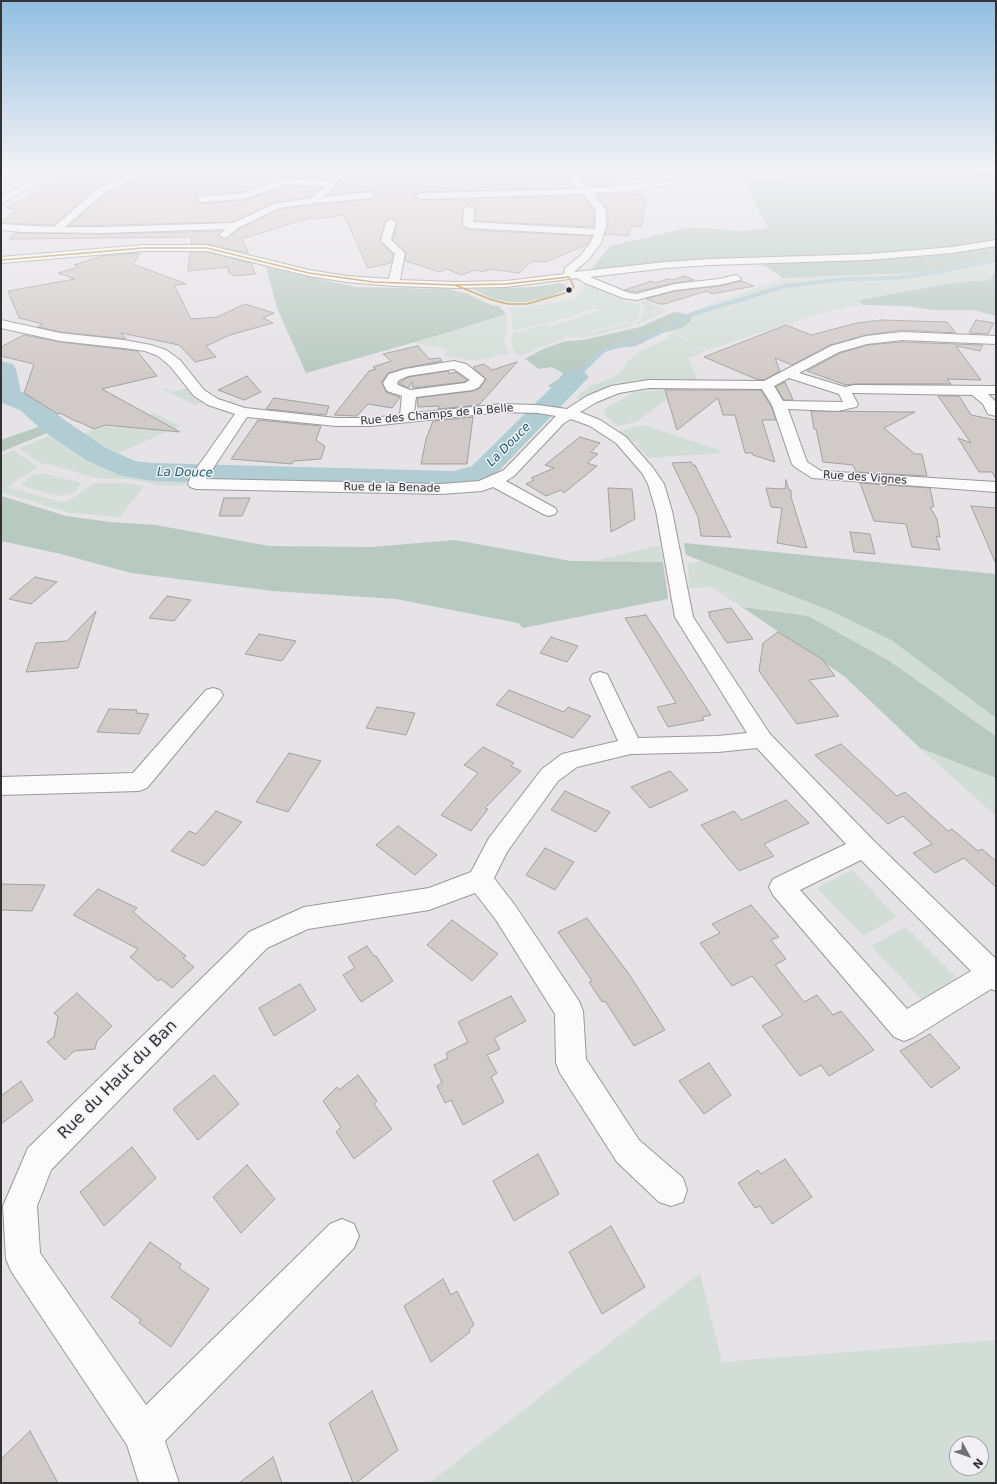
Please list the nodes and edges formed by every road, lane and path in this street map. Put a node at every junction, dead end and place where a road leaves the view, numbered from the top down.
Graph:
1 (217, 240) edge
2 (386, 240) edge
3 (597, 240) edge
4 (996, 243) edge
5 (207, 248) junction
6 (1, 260) edge
7 (574, 276) junction
8 (736, 278) dead end
9 (394, 283) junction
10 (1, 324) edge
11 (996, 340) edge
12 (787, 373) junction
13 (766, 385) junction
14 (996, 390) edge
15 (844, 391) junction
16 (975, 391) junction
17 (409, 394) junction
18 (779, 405) junction
19 (243, 412) junction
20 (996, 412) edge
21 (569, 413) junction
22 (407, 418) junction
23 (495, 481) junction
24 (996, 487) edge
25 (549, 511) dead end
26 (600, 680) dead end
27 (213, 696) dead end
28 (762, 740) junction
29 (631, 746) junction
30 (1, 786) edge
31 (864, 847) junction
32 (480, 880) junction
33 (994, 976) edge
34 (671, 1190) dead end
35 (342, 1236) dead end
36 (144, 1435) junction
37 (159, 1483) edge

1 - 5 street
2 - 9 street
3 - 7 street
4 - 7 street
5 - 6 street
5 - 9 street
7 - 8 street
7 - 9 street
10 - 19 street, Rue des Champs de la Belle
11 - 12 street
12 - 13 street
12 - 15 street
13 - 18 street, Rue des Vignes
13 - 21 street
14 - 16 street
15 - 16 street
15 - 18 street
16 - 20 street
17 - 17 street
17 - 22 street
18 - 24 street, Rue des Vignes
19 - 22 street, Rue des Champs de la Belle
19 - 23 street, Rue de la Benade
21 - 22 street, Rue des Champs de la Belle
21 - 23 street, Rue de la Benade
21 - 28 street, Rue des Champs de la Belle
23 - 25 street
26 - 29 street
27 - 30 street
28 - 29 street
28 - 31 street, Rue des Champs de la Belle
29 - 32 street
31 - 33 street, Rue des Champs de la Belle
31 - 33 street, Rue des Champs de la Belle
32 - 34 street
32 - 36 street, Rue du Haut du Ban
35 - 36 street
36 - 37 street, Rue du Haut du Ban

